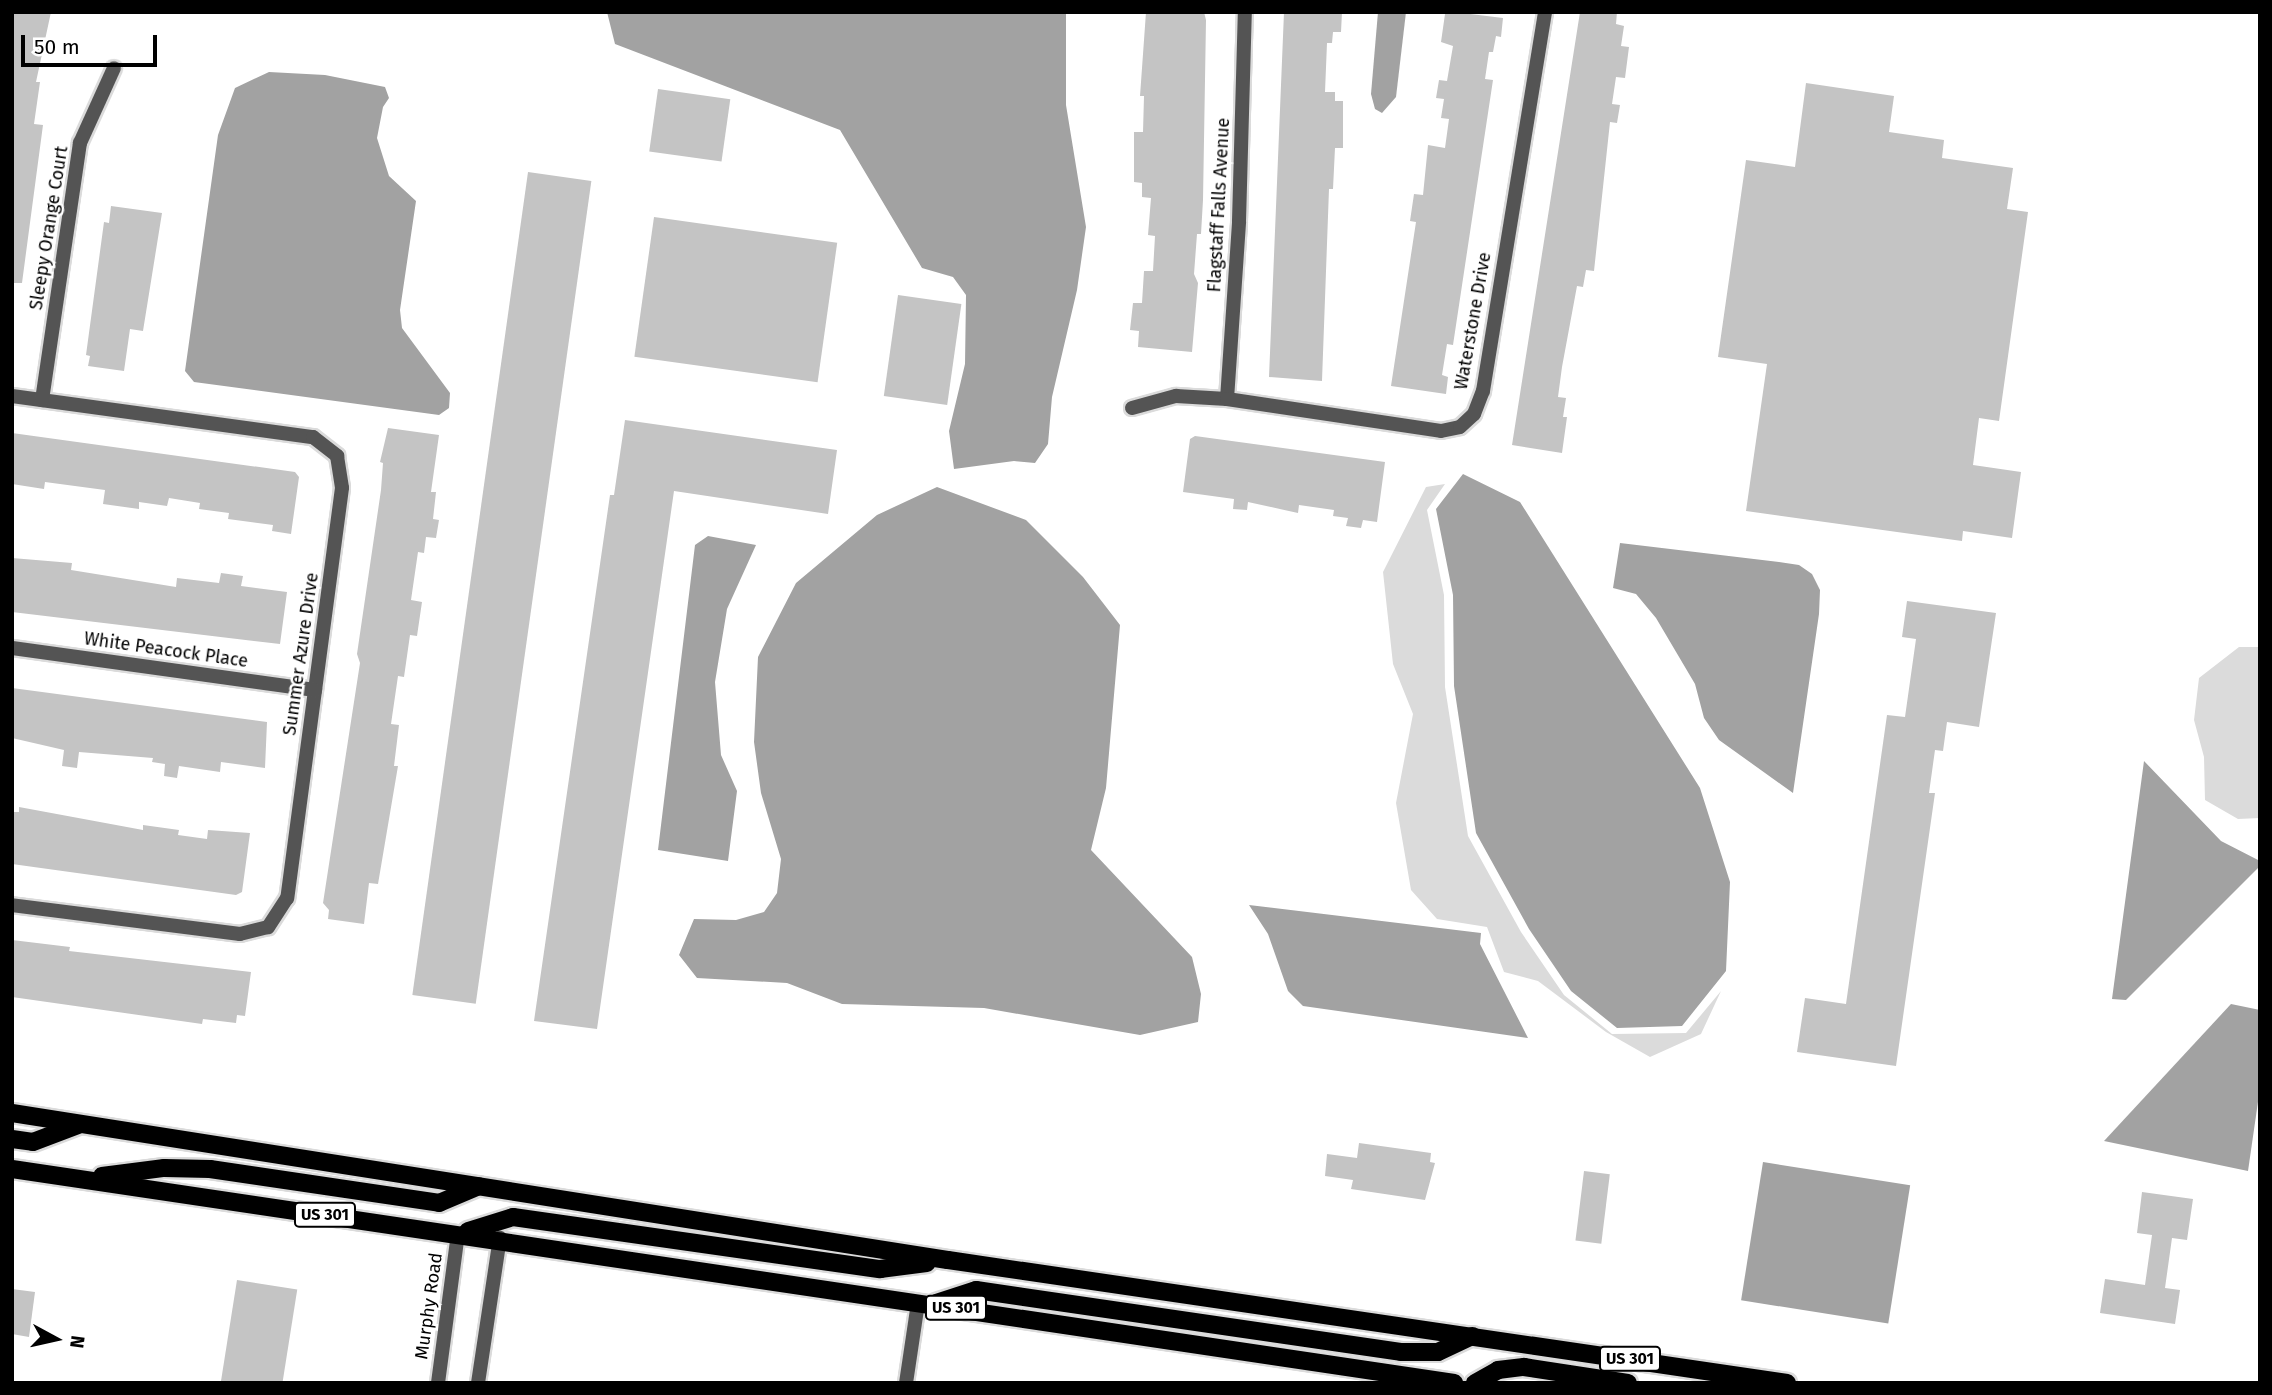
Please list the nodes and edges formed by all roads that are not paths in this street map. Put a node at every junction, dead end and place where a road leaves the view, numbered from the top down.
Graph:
1 (1245, 12) edge
2 (1545, 12) edge
3 (114, 68) dead end
4 (12, 396) edge
5 (42, 400) junction
6 (1227, 400) junction
7 (1132, 408) dead end
8 (12, 648) edge
9 (315, 690) junction
10 (12, 905) edge
11 (12, 1113) edge
12 (82, 1124) junction
13 (12, 1139) edge
14 (12, 1169) edge
15 (81, 1179) junction
16 (479, 1186) junction
17 (458, 1234) junction
18 (500, 1238) junction
19 (948, 1260) junction
20 (925, 1304) junction
21 (1472, 1336) junction
22 (438, 1383) edge
23 (478, 1383) edge
24 (906, 1383) edge
25 (1454, 1383) edge
26 (1475, 1383) edge
27 (1628, 1383) edge
28 (1787, 1383) edge

1 - 6 street, Flagstaff Falls Avenue
2 - 6 street, Waterstone Drive
3 - 5 street, Sleepy Orange Court
4 - 5 street, Summer Azure Drive
5 - 9 street, Summer Azure Drive
6 - 7 street, Waterstone Drive
8 - 9 street, White Peacock Place
9 - 10 street, Summer Azure Drive
11 - 12 main road, US 301
12 - 13 main road
12 - 16 main road, US 301
14 - 15 main road, US 301
15 - 16 main road
15 - 17 main road, US 301
16 - 19 main road, US 301
17 - 18 main road, US 301
17 - 19 main road
17 - 22 street, Murphy Road
18 - 20 main road, US 301
18 - 23 street
19 - 21 main road, US 301
20 - 21 main road
20 - 24 street
20 - 25 main road, US 301
21 - 28 main road, US 301
26 - 27 main road

